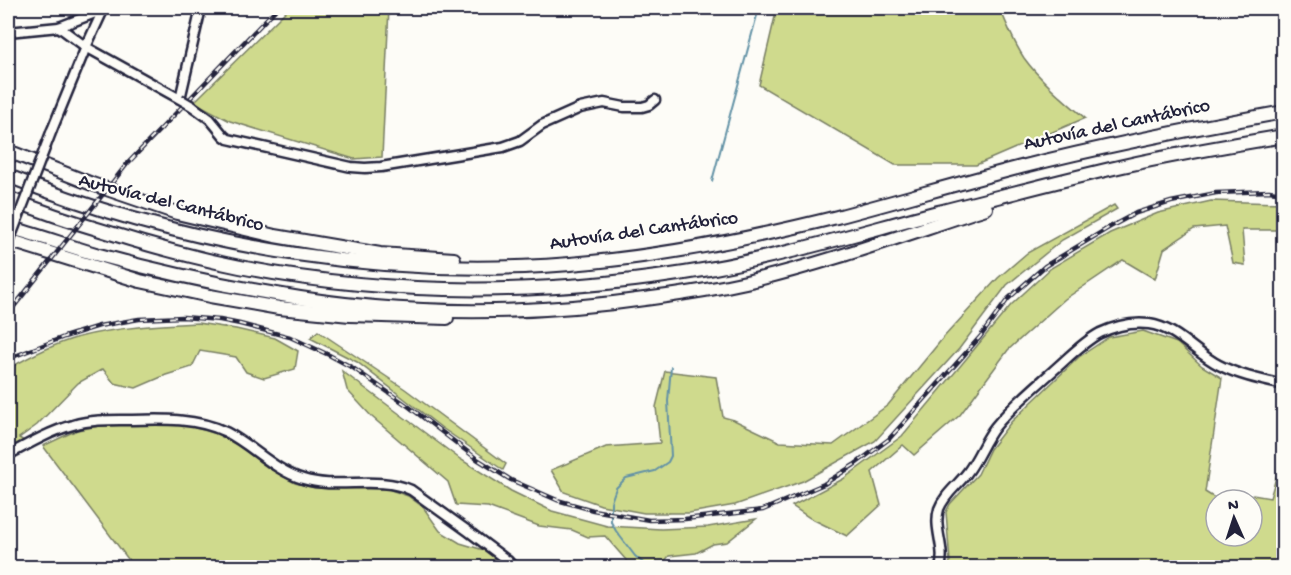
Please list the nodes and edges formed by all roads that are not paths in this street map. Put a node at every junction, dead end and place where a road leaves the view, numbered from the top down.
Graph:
1 (201, 8) edge
2 (103, 9) edge
3 (59, 27) junction
4 (8, 32) edge
5 (86, 47) junction
6 (180, 99) junction
7 (655, 100) dead end
8 (1284, 112) edge
9 (1284, 135) edge
10 (8, 151) edge
11 (1161, 158) junction
12 (8, 176) edge
13 (8, 198) edge
14 (8, 222) edge
15 (8, 227) edge
16 (8, 240) edge
17 (57, 242) junction
18 (8, 244) edge
19 (652, 254) junction
20 (694, 292) junction
21 (1284, 385) edge
22 (8, 455) edge
23 (514, 567) edge
24 (940, 567) edge

1 - 6 street
2 - 3 street
2 - 5 street
3 - 4 street
3 - 5 street
5 - 6 street
5 - 18 street, bridge
6 - 7 street, bridge
8 - 19 highway, Autovía del Cantábrico
9 - 11 highway, Autovía del Cantábrico
10 - 19 highway
11 - 13 highway, Autovía del Cantábrico
11 - 20 highway
12 - 19 highway, Autovía del Cantábrico
14 - 17 highway
15 - 17 highway
16 - 20 highway
17 - 20 highway
21 - 24 street
22 - 23 street

